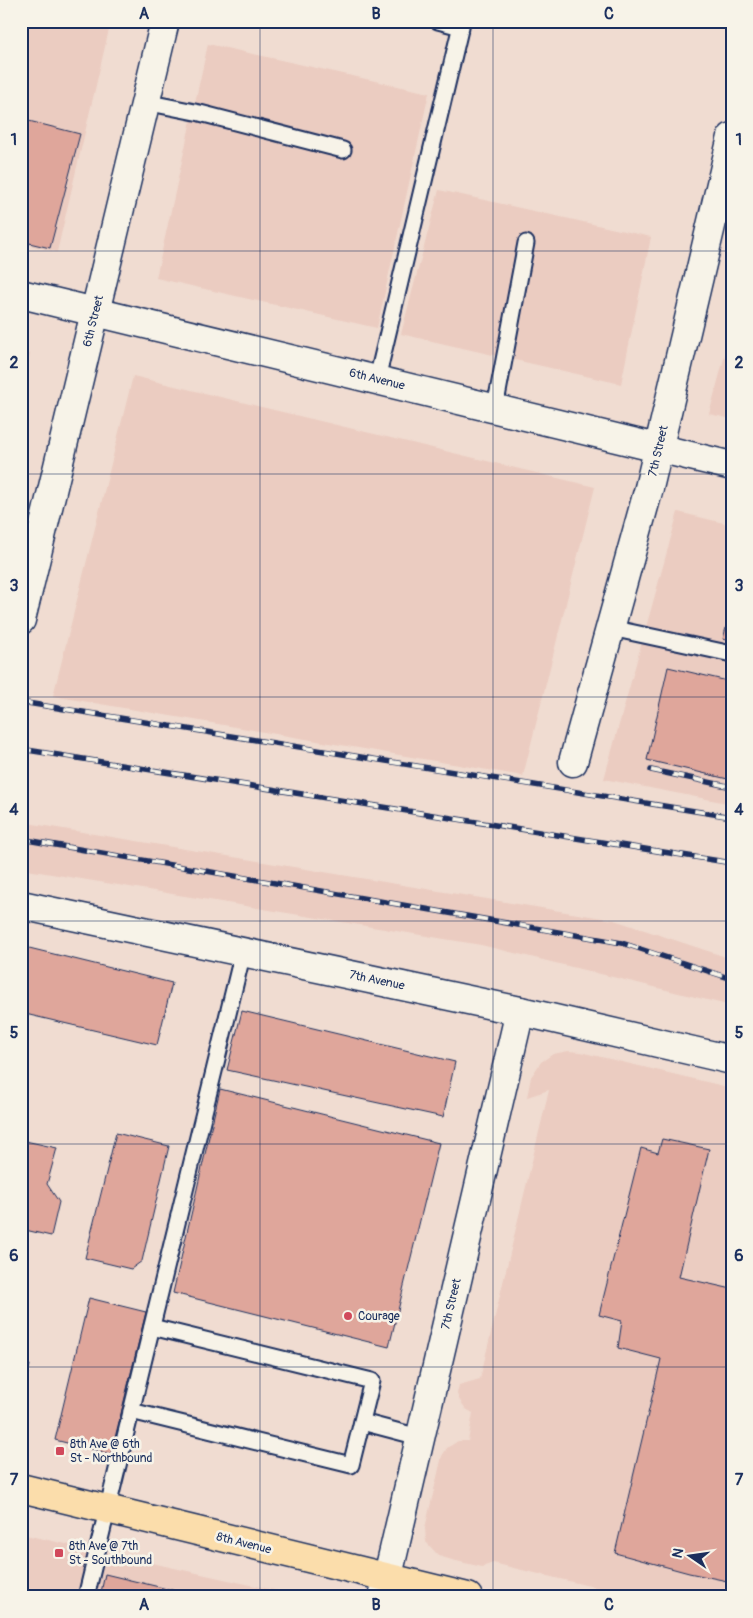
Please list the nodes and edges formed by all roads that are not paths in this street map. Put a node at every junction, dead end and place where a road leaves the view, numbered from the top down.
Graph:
1 (165, 21) edge
2 (438, 21) edge
3 (462, 24) edge
4 (145, 102) junction
5 (732, 137) edge
6 (342, 150) dead end
7 (526, 243) dead end
8 (21, 294) edge
9 (95, 311) junction
10 (377, 379) junction
11 (495, 408) junction
12 (658, 448) junction
13 (732, 466) edge
14 (21, 620) edge
15 (611, 628) junction
16 (732, 654) edge
17 (573, 762) dead end
18 (21, 905) edge
19 (243, 952) junction
20 (520, 1011) junction
21 (732, 1060) edge
22 (152, 1327) junction
23 (131, 1411) junction
24 (362, 1422) junction
25 (420, 1437) junction
26 (21, 1488) edge
27 (106, 1509) junction
28 (385, 1587) edge
29 (86, 1597) edge
30 (468, 1597) edge

1 - 4 street, 6th Street
2 - 3 lane
3 - 10 lane
4 - 6 lane
4 - 9 street, 6th Street
5 - 12 street, 7th Street
7 - 11 lane
8 - 9 street, 6th Avenue
9 - 10 street, 6th Avenue
9 - 14 street, 6th Street
10 - 11 street, 6th Avenue
11 - 12 street, 6th Avenue
12 - 13 street, 6th Avenue
12 - 15 street, 7th Street
15 - 16 lane
15 - 17 street, 7th Street
18 - 19 street, 7th Avenue
19 - 20 street, 7th Avenue
19 - 22 lane
20 - 21 street, 7th Avenue
20 - 25 street, 7th Street
22 - 23 lane
22 - 24 lane
23 - 24 lane
23 - 27 lane
24 - 25 lane
25 - 28 street, 7th Street
26 - 27 main road, 8th Avenue
27 - 28 main road, 8th Avenue
27 - 29 lane
28 - 30 main road, 8th Avenue

